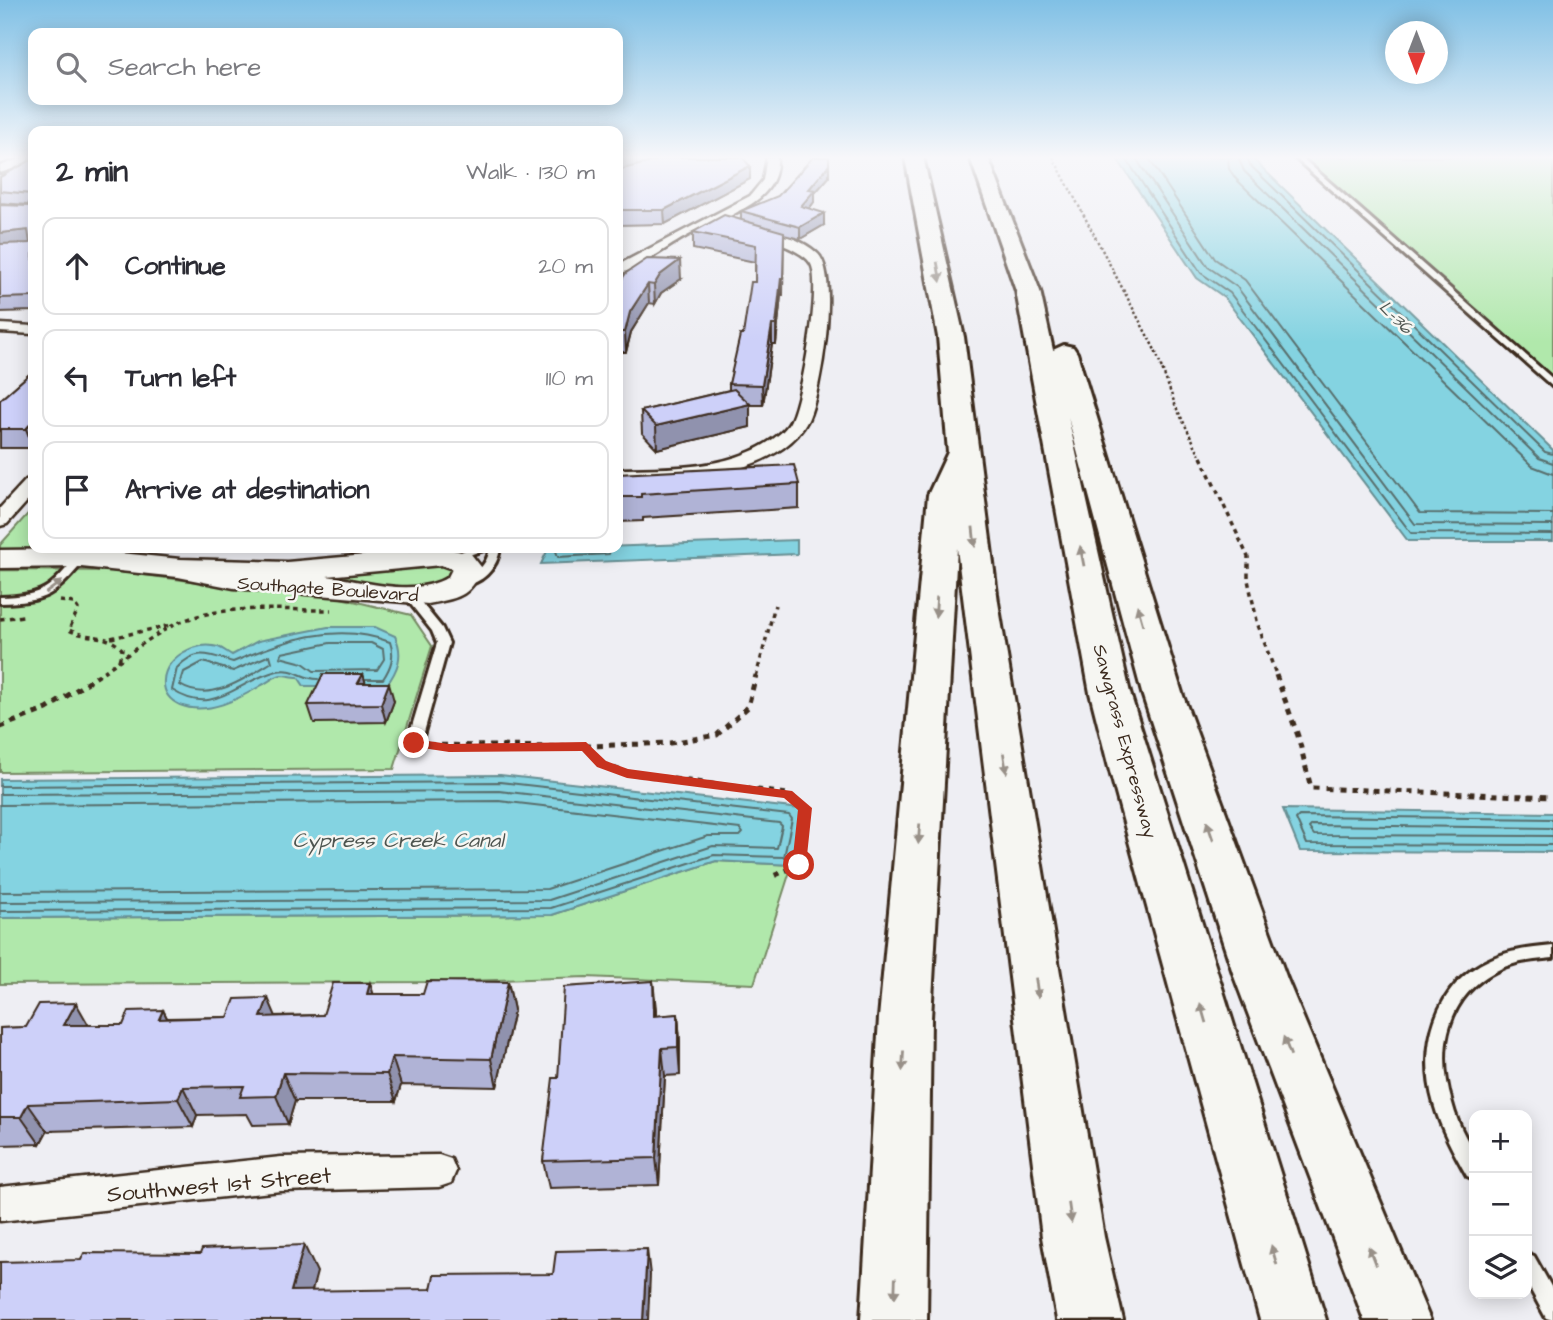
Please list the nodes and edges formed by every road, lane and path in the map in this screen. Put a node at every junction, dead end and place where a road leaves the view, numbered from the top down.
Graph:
1 (716, 219) edge
2 (927, 219) edge
3 (1002, 219) edge
4 (1086, 219) edge
5 (1366, 219) edge
6 (706, 224) junction
7 (623, 267) edge
8 (1028, 291) junction
9 (0, 328) edge
10 (28, 330) edge
11 (1553, 384) edge
12 (965, 445) junction
13 (623, 475) edge
14 (28, 489) edge
15 (0, 520) edge
16 (493, 553) edge
17 (100, 555) edge
18 (0, 559) edge
19 (463, 563) edge
20 (180, 568) junction
21 (411, 597) junction
22 (0, 600) edge
23 (50, 602) dead end
24 (775, 605) dead end
25 (332, 610) dead end
26 (32, 612) dead end
27 (0, 619) edge
28 (175, 624) junction
29 (111, 638) junction
30 (119, 662) junction
31 (0, 727) edge
32 (414, 743) joint
33 (586, 746) junction
34 (1553, 797) edge
35 (771, 877) dead end
36 (1553, 952) edge
37 (1469, 1159) edge
38 (439, 1171) dead end
39 (0, 1204) edge
40 (1532, 1272) edge
41 (1553, 1311) edge
42 (894, 1320) edge
43 (1090, 1320) edge
44 (1293, 1320) edge
45 (1397, 1320) edge

1 - 6 street
2 -> 12 highway
3 - 8 highway, Sawgrass Expressway
4 - 34 path
5 - 11 lane
6 - 7 street
6 - 13 street
44 -> 8 highway, Sawgrass Expressway
45 -> 8 highway
9 - 10 street
12 -> 42 highway
12 -> 43 highway
14 - 15 street
16 - 19 lane
17 - 18 street, Southgate Boulevard
17 - 20 street, Southgate Boulevard
22 -> 17 lane
19 - 20 street, Southgate Boulevard
19 - 21 street, Southgate Boulevard
20 - 21 street, Southgate Boulevard
21 - 32 lane
23 - 29 path
24 - 33 path
25 - 28 path
26 - 27 path
28 - 29 path
28 - 30 path
29 - 30 path
30 - 31 path
32 - 33 path
33 - 35 path
36 - 37 lane
38 - 39 street, Southwest 1st Street
40 - 41 lane

